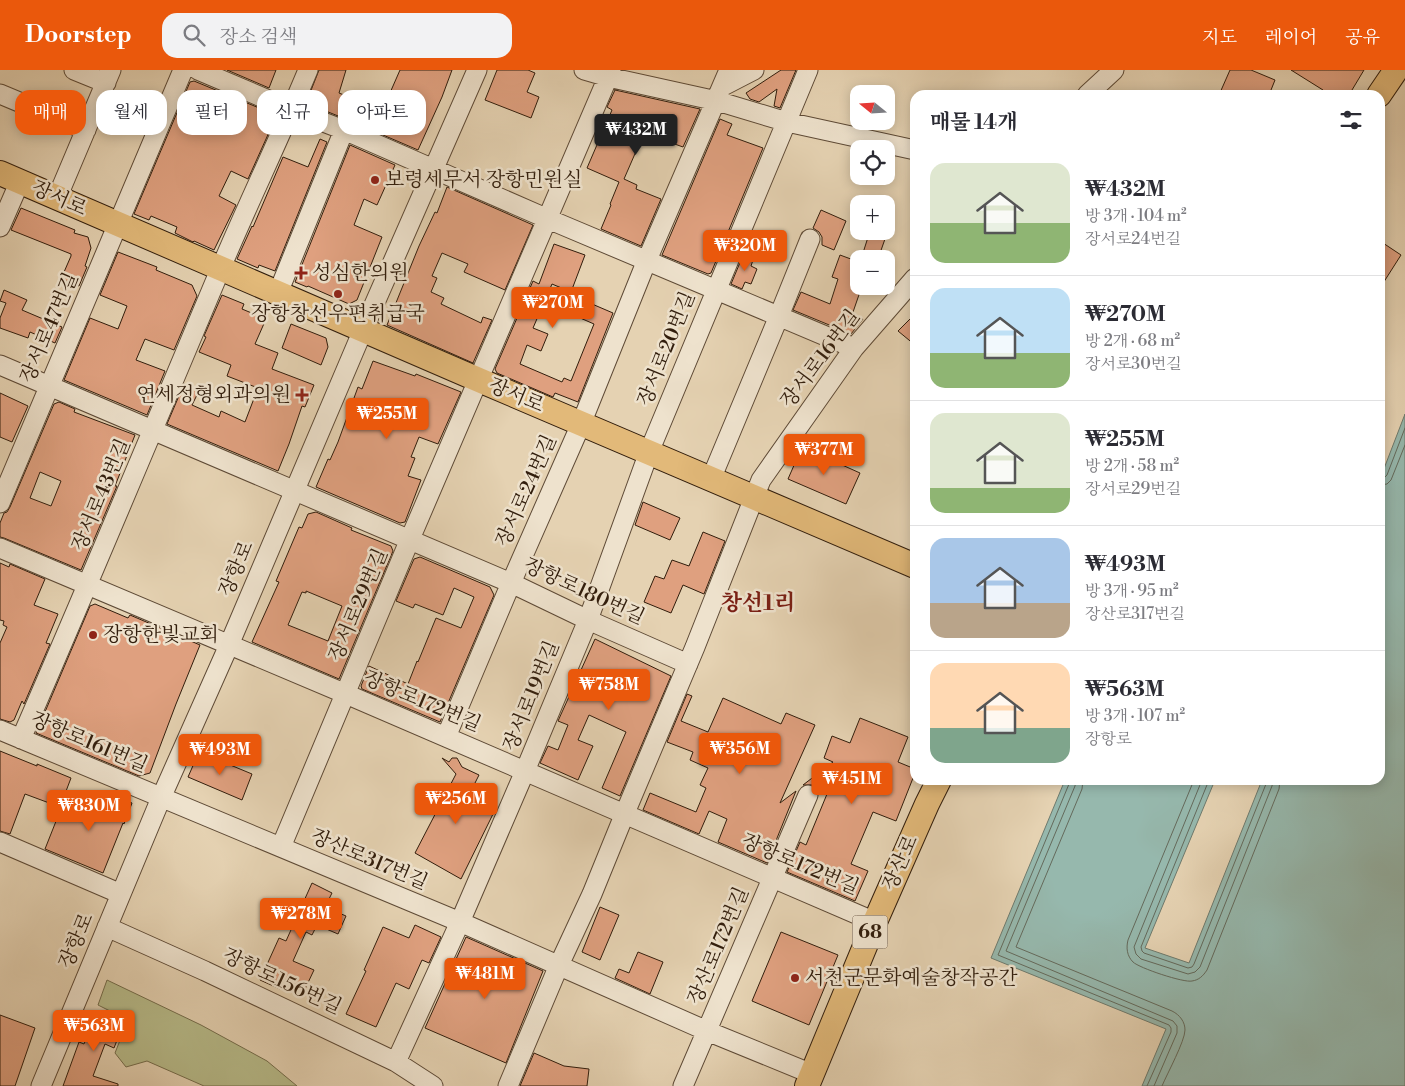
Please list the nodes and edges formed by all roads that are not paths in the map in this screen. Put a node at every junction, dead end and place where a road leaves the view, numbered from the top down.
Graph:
1 (74, 70) edge
2 (183, 70) edge
3 (198, 70) edge
4 (308, 70) edge
5 (477, 70) edge
6 (584, 70) edge
7 (754, 70) edge
8 (808, 70) edge
9 (1114, 70) edge
10 (1396, 70) edge
11 (609, 73) edge
12 (109, 77) edge
13 (723, 86) edge
14 (300, 90) edge
15 (1092, 90) edge
16 (1382, 90) edge
17 (0, 94) edge
18 (257, 95) edge
19 (15, 100) edge
20 (787, 122) junction
21 (86, 130) edge
22 (84, 135) edge
23 (281, 135) edge
24 (342, 135) edge
25 (355, 135) edge
26 (910, 149) edge
27 (434, 170) junction
28 (10, 177) edge
29 (58, 198) junction
30 (548, 219) junction
31 (118, 225) junction
32 (0, 227) edge
33 (810, 239) dead end
34 (647, 260) junction
35 (221, 268) junction
36 (910, 284) edge
37 (716, 290) junction
38 (278, 293) junction
39 (779, 316) junction
40 (363, 330) junction
41 (854, 348) junction
42 (0, 365) edge
43 (479, 380) junction
44 (50, 386) junction
45 (581, 424) junction
46 (154, 430) junction
47 (649, 452) junction
48 (710, 479) junction
49 (295, 490) junction
50 (754, 498) junction
51 (0, 503) edge
52 (410, 539) junction
53 (0, 548) edge
54 (910, 564) edge
55 (511, 583) junction
56 (88, 585) junction
57 (588, 620) junction
58 (229, 645) junction
59 (688, 664) junction
60 (346, 694) junction
61 (0, 730) edge
62 (446, 737) junction
63 (21, 739) junction
64 (526, 771) junction
65 (936, 785) edge
66 (808, 795) dead end
67 (161, 798) junction
68 (625, 813) junction
69 (0, 842) edge
70 (281, 847) junction
71 (772, 877) junction
72 (121, 894) junction
73 (460, 922) junction
74 (875, 922) junction
75 (107, 926) junction
76 (559, 965) junction
77 (707, 1031) junction
78 (396, 1062) junction
79 (809, 1080) edge
80 (41, 1086) edge
81 (433, 1086) edge
82 (508, 1086) edge
83 (683, 1086) edge

1 - 12 street
2 - 31 street
3 - 18 street
4 - 14 street, 장서로43번길
5 - 27 street, 장항로
6 - 11 street
7 - 13 street
8 - 20 street, 장서로20번길
9 - 15 street
10 - 16 main road
11 - 13 street
11 - 30 street, 장서로29번길
12 - 21 street
13 - 20 street
13 - 34 street, 장서로24번길
17 - 19 street
20 - 26 street
20 - 37 street, 장서로20번길
22 - 29 street
23 - 35 street, 장서로43번길
24 - 38 street
25 - 27 street
27 - 30 street
27 - 40 street, 장항로
28 - 29 main road, 장서로
28 - 32 street
29 - 31 main road, 장서로
30 - 34 street
30 - 43 street, 장서로29번길
31 - 35 main road, 장서로
31 - 44 street, 장서로47번길
33 - 39 street
34 - 37 street
34 - 45 street, 장서로24번길
35 - 38 main road, 장서로
35 - 46 street, 장서로43번길
36 - 41 street, 장서로16번길
37 - 39 street
37 - 47 street, 장서로20번길
38 - 40 main road, 장서로
39 - 41 street
39 - 48 street
40 - 43 main road, 장서로
40 - 49 street, 장항로
41 - 50 street, 장서로16번길
42 - 44 street, 장항로180번길
43 - 45 main road, 장서로
43 - 52 street, 장서로29번길
44 - 46 street, 장항로180번길
44 - 51 street, 장서로47번길
45 - 47 main road, 장서로
45 - 55 street, 장서로24번길
46 - 49 street, 장항로180번길
46 - 56 street, 장서로43번길
47 - 48 main road, 장서로
47 - 57 street, 장서로19번길
48 - 50 main road, 장서로
49 - 52 street, 장항로180번길
49 - 58 street, 장항로
50 - 54 main road, 장서로
50 - 59 street, 장서로16번길
52 - 55 street, 장항로180번길
52 - 60 street, 장서로29번길
53 - 56 street, 장항로172번길
55 - 57 street, 장항로180번길
55 - 62 street, 장서로24번길
56 - 58 street, 장항로172번길
56 - 63 street, 장서로43번길
57 - 59 street, 장항로180번길
57 - 64 street, 장서로19번길
58 - 60 street, 장항로172번길
58 - 67 street, 장항로
59 - 68 street, 장서로16번길
60 - 62 street, 장항로172번길
60 - 70 street, 장서로29번길
61 - 63 street, 장항로161번길
62 - 64 street, 장항로172번길
63 - 67 street, 장항로161번길
64 - 68 street, 장항로172번길
64 - 73 street, 장서로19번길
65 - 74 main road, 장산로 / 68
66 - 71 street, 장산로172번길
67 - 70 street, 장산로317번길
67 - 72 street, 장항로
68 - 71 street, 장항로172번길
68 - 76 street
69 - 72 street
70 - 73 street, 장산로317번길
71 - 74 street, 장항로172번길
71 - 77 street, 장산로172번길
72 - 75 street, 장항로
73 - 76 street, 장산로317번길
73 - 78 street, 장서로19번길
74 - 79 main road, 장산로 / 68
75 - 78 street, 장항로156번길
75 - 80 street, 장항로
76 - 77 street, 장산로317번길
76 - 82 street
77 - 79 street, 장산로317번길
77 - 83 street
78 - 81 street, 장항로156번길

